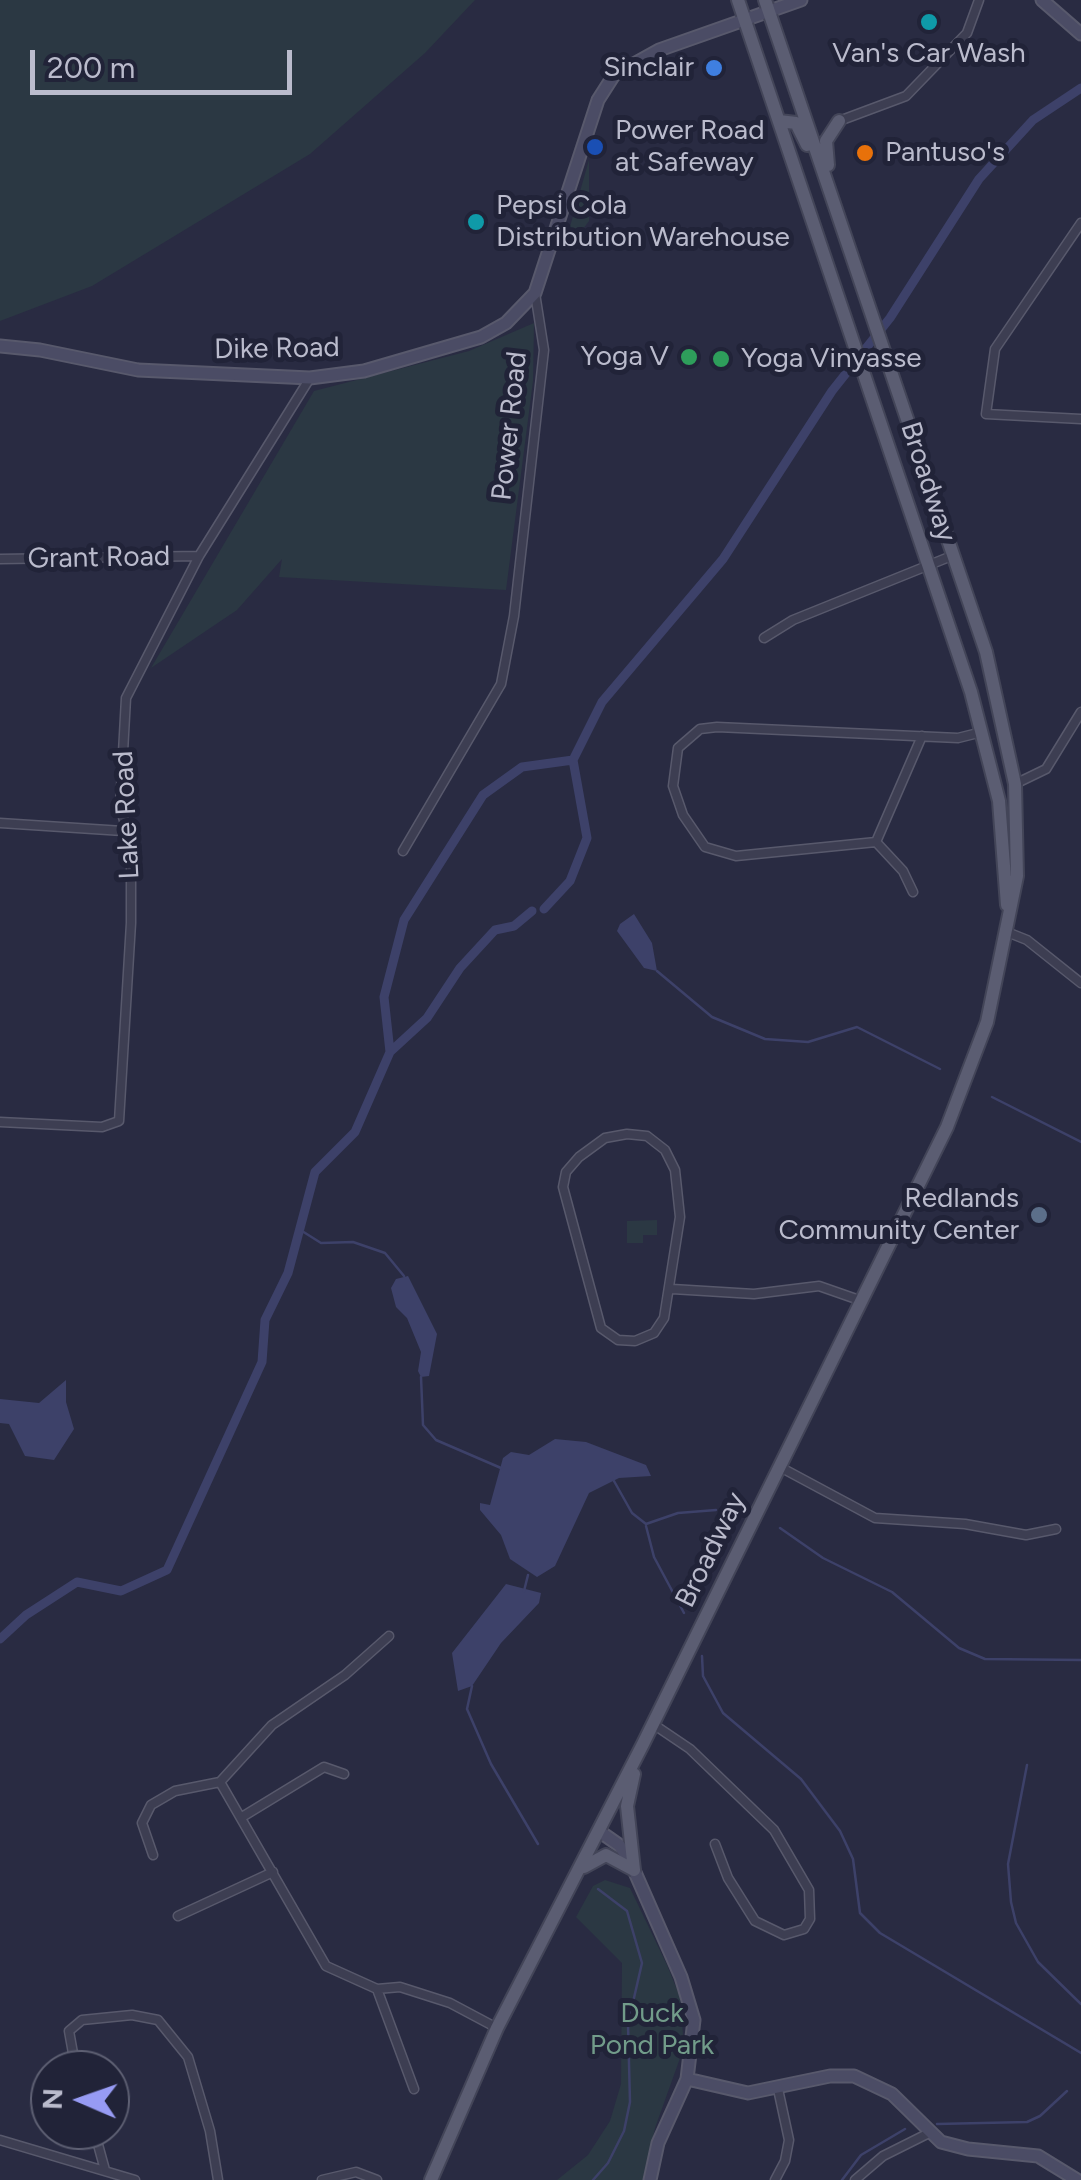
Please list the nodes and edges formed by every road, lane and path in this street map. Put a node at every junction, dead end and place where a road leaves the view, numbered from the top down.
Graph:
1 (738, 0) edge
2 (801, 0) edge
3 (979, 0) edge
4 (1042, 0) edge
5 (767, 5) edge
6 (744, 19) junction
7 (1081, 34) edge
8 (793, 82) junction
9 (779, 121) junction
10 (839, 121) junction
11 (840, 221) junction
12 (1081, 223) edge
13 (536, 293) junction
14 (0, 346) edge
15 (310, 378) junction
16 (1081, 419) edge
17 (954, 555) junction
18 (199, 556) junction
19 (0, 559) edge
20 (929, 564) junction
21 (764, 638) dead end
22 (981, 638) junction
23 (1081, 712) edge
24 (982, 732) junction
25 (922, 736) junction
26 (1016, 784) junction
27 (0, 823) edge
28 (124, 831) junction
29 (876, 842) junction
30 (403, 850) dead end
31 (914, 892) dead end
32 (1007, 932) junction
33 (1081, 983) edge
34 (0, 1122) edge
35 (672, 1288) junction
36 (862, 1301) junction
37 (779, 1466) junction
38 (1056, 1529) dead end
39 (389, 1636) dead end
40 (653, 1724) junction
41 (643, 1744) junction
42 (344, 1774) dead end
43 (220, 1782) junction
44 (242, 1818) junction
45 (598, 1831) junction
46 (715, 1844) dead end
47 (153, 1855) dead end
48 (634, 1870) junction
49 (273, 1872) junction
50 (573, 1881) junction
51 (178, 1916) dead end
52 (377, 1989) junction
53 (497, 2028) junction
54 (73, 2050) edge
55 (686, 2080) junction
56 (414, 2089) dead end
57 (778, 2089) junction
58 (928, 2133) junction
59 (0, 2140) edge
60 (100, 2150) edge
61 (105, 2170) junction
62 (135, 2180) edge
63 (218, 2180) edge
64 (322, 2180) edge
65 (377, 2180) edge
66 (432, 2180) edge
67 (650, 2180) edge
68 (774, 2180) edge
69 (855, 2180) edge
70 (1077, 2180) edge

1 - 6 main road, Broadway
2 - 5 street, Power Road
3 - 10 street
4 - 7 street
5 - 6 street, Power Road
5 - 8 main road, Broadway
6 - 9 main road, Broadway
6 - 13 street, Power Road
8 - 10 main road
8 - 11 main road, Broadway
9 - 11 main road
9 - 20 main road, Broadway
10 - 11 main road
11 - 17 main road, Broadway
12 - 16 street
13 - 15 street, Dike Road
13 - 30 street, Power Road
14 - 15 street, Dike Road
15 - 18 street, Lake Road
17 - 20 street
17 - 22 main road, Broadway
18 - 19 street, Grant Road
18 - 28 street, Lake Road
20 - 21 street
20 - 24 main road, Broadway
22 - 24 main road
22 - 26 main road, Broadway
23 - 26 street
24 - 25 street
24 - 32 main road, Broadway
25 - 29 street
25 - 29 street
26 - 32 main road, Broadway
27 - 28 street
28 - 34 street, Lake Road
29 - 31 street
32 - 33 street
32 - 36 main road, Broadway
35 - 35 street
35 - 36 street
36 - 37 main road, Broadway
37 - 38 street
37 - 40 main road, Broadway
39 - 43 street
40 - 41 main road, Broadway
40 - 46 street
41 - 45 main road, Broadway
41 - 48 main road
42 - 44 street
43 - 44 street
43 - 47 street
44 - 49 street
45 - 48 street
45 - 50 main road, Broadway
48 - 50 main road
48 - 55 street
49 - 51 street
49 - 52 street
50 - 53 main road, Broadway
52 - 53 street
52 - 56 street
53 - 66 main road, Broadway
54 - 63 street
55 - 57 street
55 - 67 street
57 - 58 street
57 - 68 street
58 - 69 street
58 - 70 street
59 - 61 street
60 - 61 street
61 - 62 street
64 - 65 street

